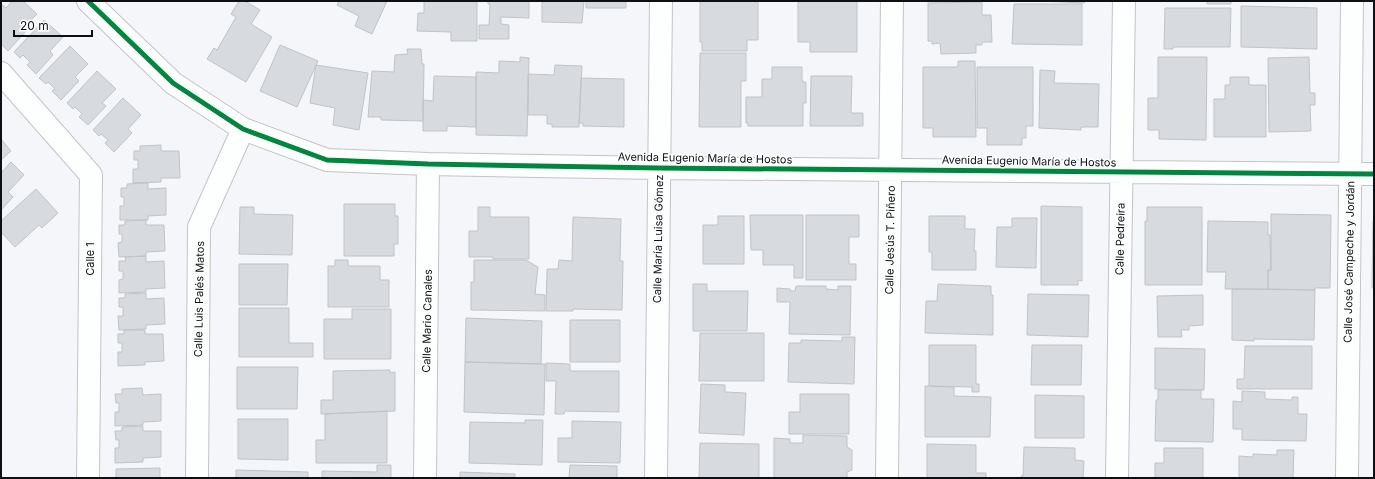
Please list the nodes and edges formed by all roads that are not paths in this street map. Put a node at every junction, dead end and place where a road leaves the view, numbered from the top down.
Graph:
1 (88, 1) edge
2 (661, 1) edge
3 (892, 1) edge
4 (1124, 1) edge
5 (1352, 1) edge
6 (1, 73) edge
7 (244, 129) junction
8 (428, 164) junction
9 (659, 168) junction
10 (890, 170) junction
11 (1121, 172) junction
12 (1350, 174) junction
13 (1374, 174) edge
14 (1347, 476) dead end
15 (88, 478) edge
16 (197, 478) edge
17 (425, 478) edge
18 (656, 478) edge
19 (887, 478) edge
20 (1117, 478) edge

1 - 7 street, Avenida Eugenio María de Hostos
2 - 9 street, Calle María Luisa Gómez
3 - 10 street, Calle Jesús T. Piñero
4 - 11 street, Calle Pedreira
5 - 12 street, Calle José Campeche y Jordán
6 - 15 street, Calle 1
7 - 8 street, Avenida Eugenio María de Hostos
7 - 16 street, Calle Luis Palés Matos
8 - 9 street, Avenida Eugenio María de Hostos
8 - 17 street, Calle Mario Canales
9 - 10 street, Avenida Eugenio María de Hostos
9 - 18 street, Calle María Luisa Gómez
10 - 11 street, Avenida Eugenio María de Hostos
10 - 19 street, Calle Jesús T. Piñero
11 - 12 street, Avenida Eugenio María de Hostos
11 - 20 street, Calle Pedreira
12 - 13 street, Avenida Eugenio María de Hostos
12 - 14 street, Calle José Campeche y Jordán

